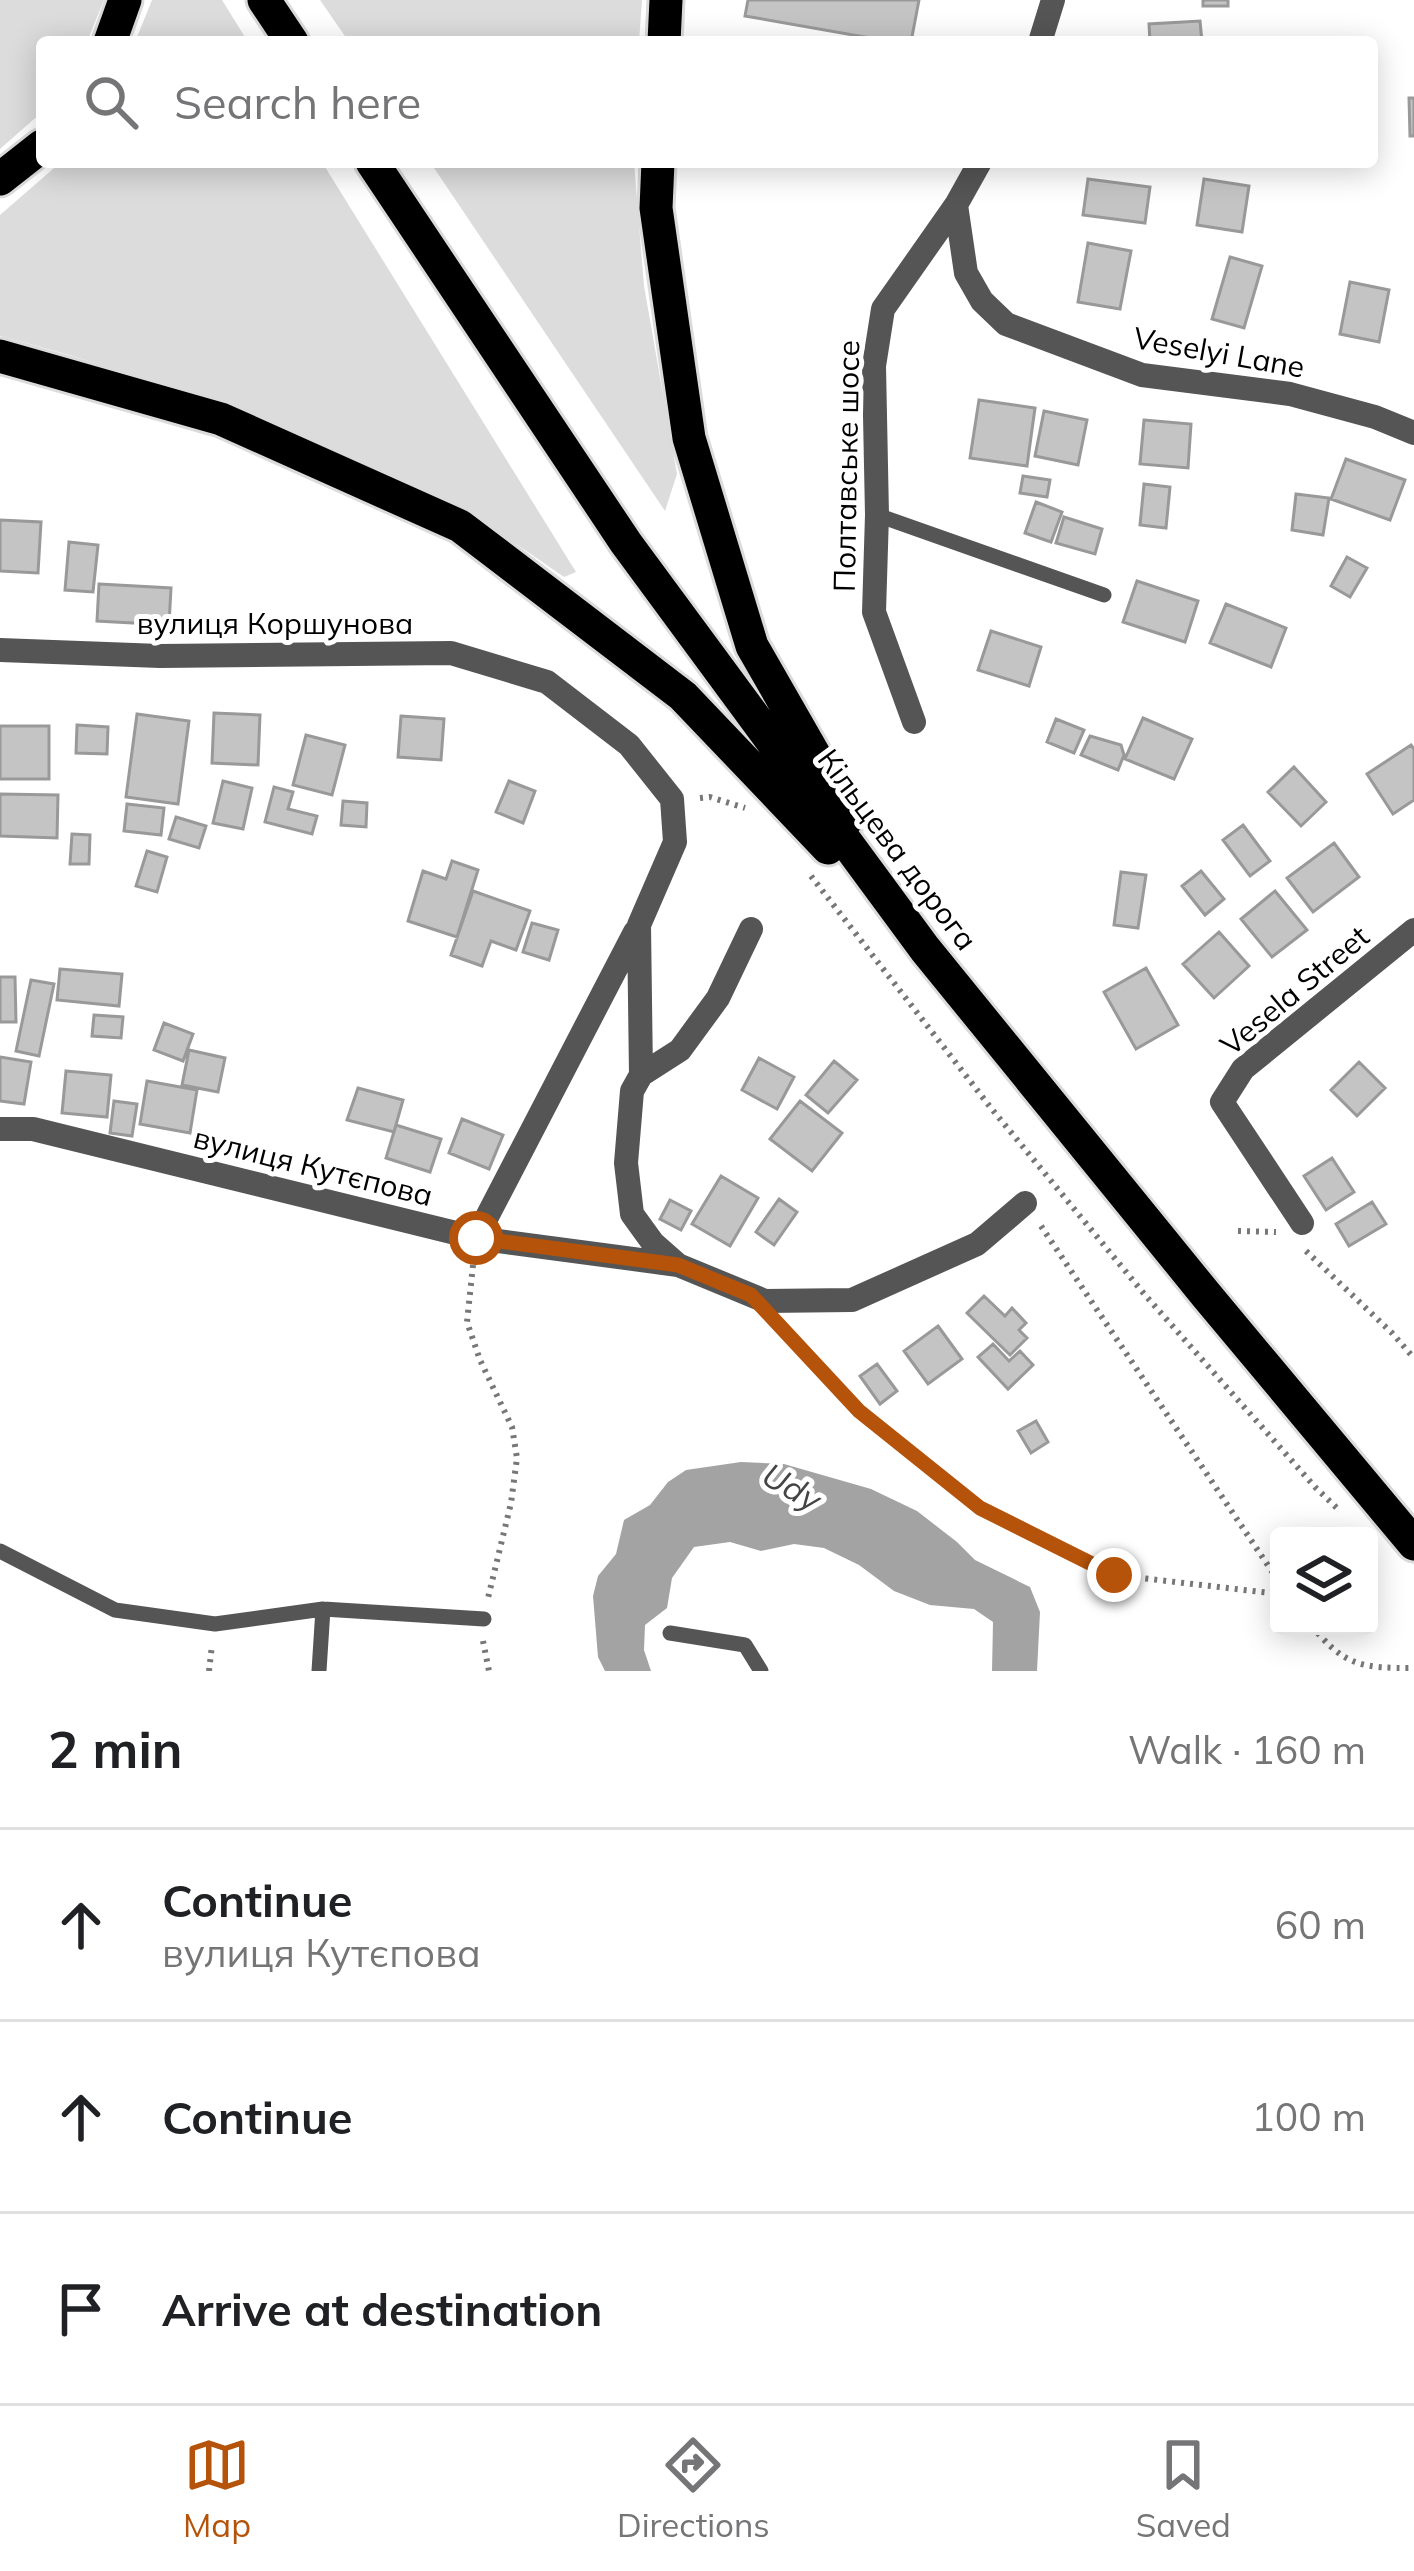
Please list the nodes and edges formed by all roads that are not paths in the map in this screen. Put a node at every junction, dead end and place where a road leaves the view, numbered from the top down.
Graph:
1 (125, 0) edge
2 (264, 0) edge
3 (666, 0) edge
4 (1053, 0) edge
5 (112, 36) edge
6 (288, 36) edge
7 (664, 36) edge
8 (1042, 36) edge
9 (36, 151) edge
10 (376, 168) edge
11 (658, 168) edge
12 (977, 168) edge
13 (0, 178) edge
14 (956, 205) junction
15 (0, 356) edge
16 (1414, 433) edge
17 (877, 515) junction
18 (1104, 595) dead end
19 (0, 650) edge
20 (914, 722) dead end
21 (639, 925) junction
22 (751, 929) dead end
23 (1414, 930) edge
24 (925, 949) junction
25 (641, 1075) junction
26 (0, 1129) edge
27 (1025, 1203) road end
28 (1296, 1234) road end
29 (476, 1238) junction
30 (678, 1265) junction
31 (1414, 1544) edge
32 (0, 1551) edge
33 (323, 1609) junction
34 (484, 1619) dead end
35 (670, 1634) dead end
36 (319, 1671) edge
37 (761, 1671) edge

1 - 5 highway
2 - 6 highway
3 - 7 highway
4 - 8 street
9 - 13 highway
10 - 24 highway, Кільцева дорога
11 - 24 highway
12 - 14 street, Полтавське шосе
14 - 16 street, Veselyi Lane
14 - 17 street, Полтавське шосе
15 - 24 highway
17 - 18 lane
17 - 20 street, Полтавське шосе
19 - 21 street, вулиця Коршунова
21 - 25 street
21 - 29 street
22 - 25 street
23 - 28 street, Vesela Street
24 - 31 highway, Кільцева дорога
25 - 30 street
26 - 29 street, вулиця Кутєпова
27 - 30 street, вулиця Кутєпова
29 - 30 street, вулиця Кутєпова
32 - 33 lane
33 - 34 lane
33 - 36 lane
35 - 37 lane

